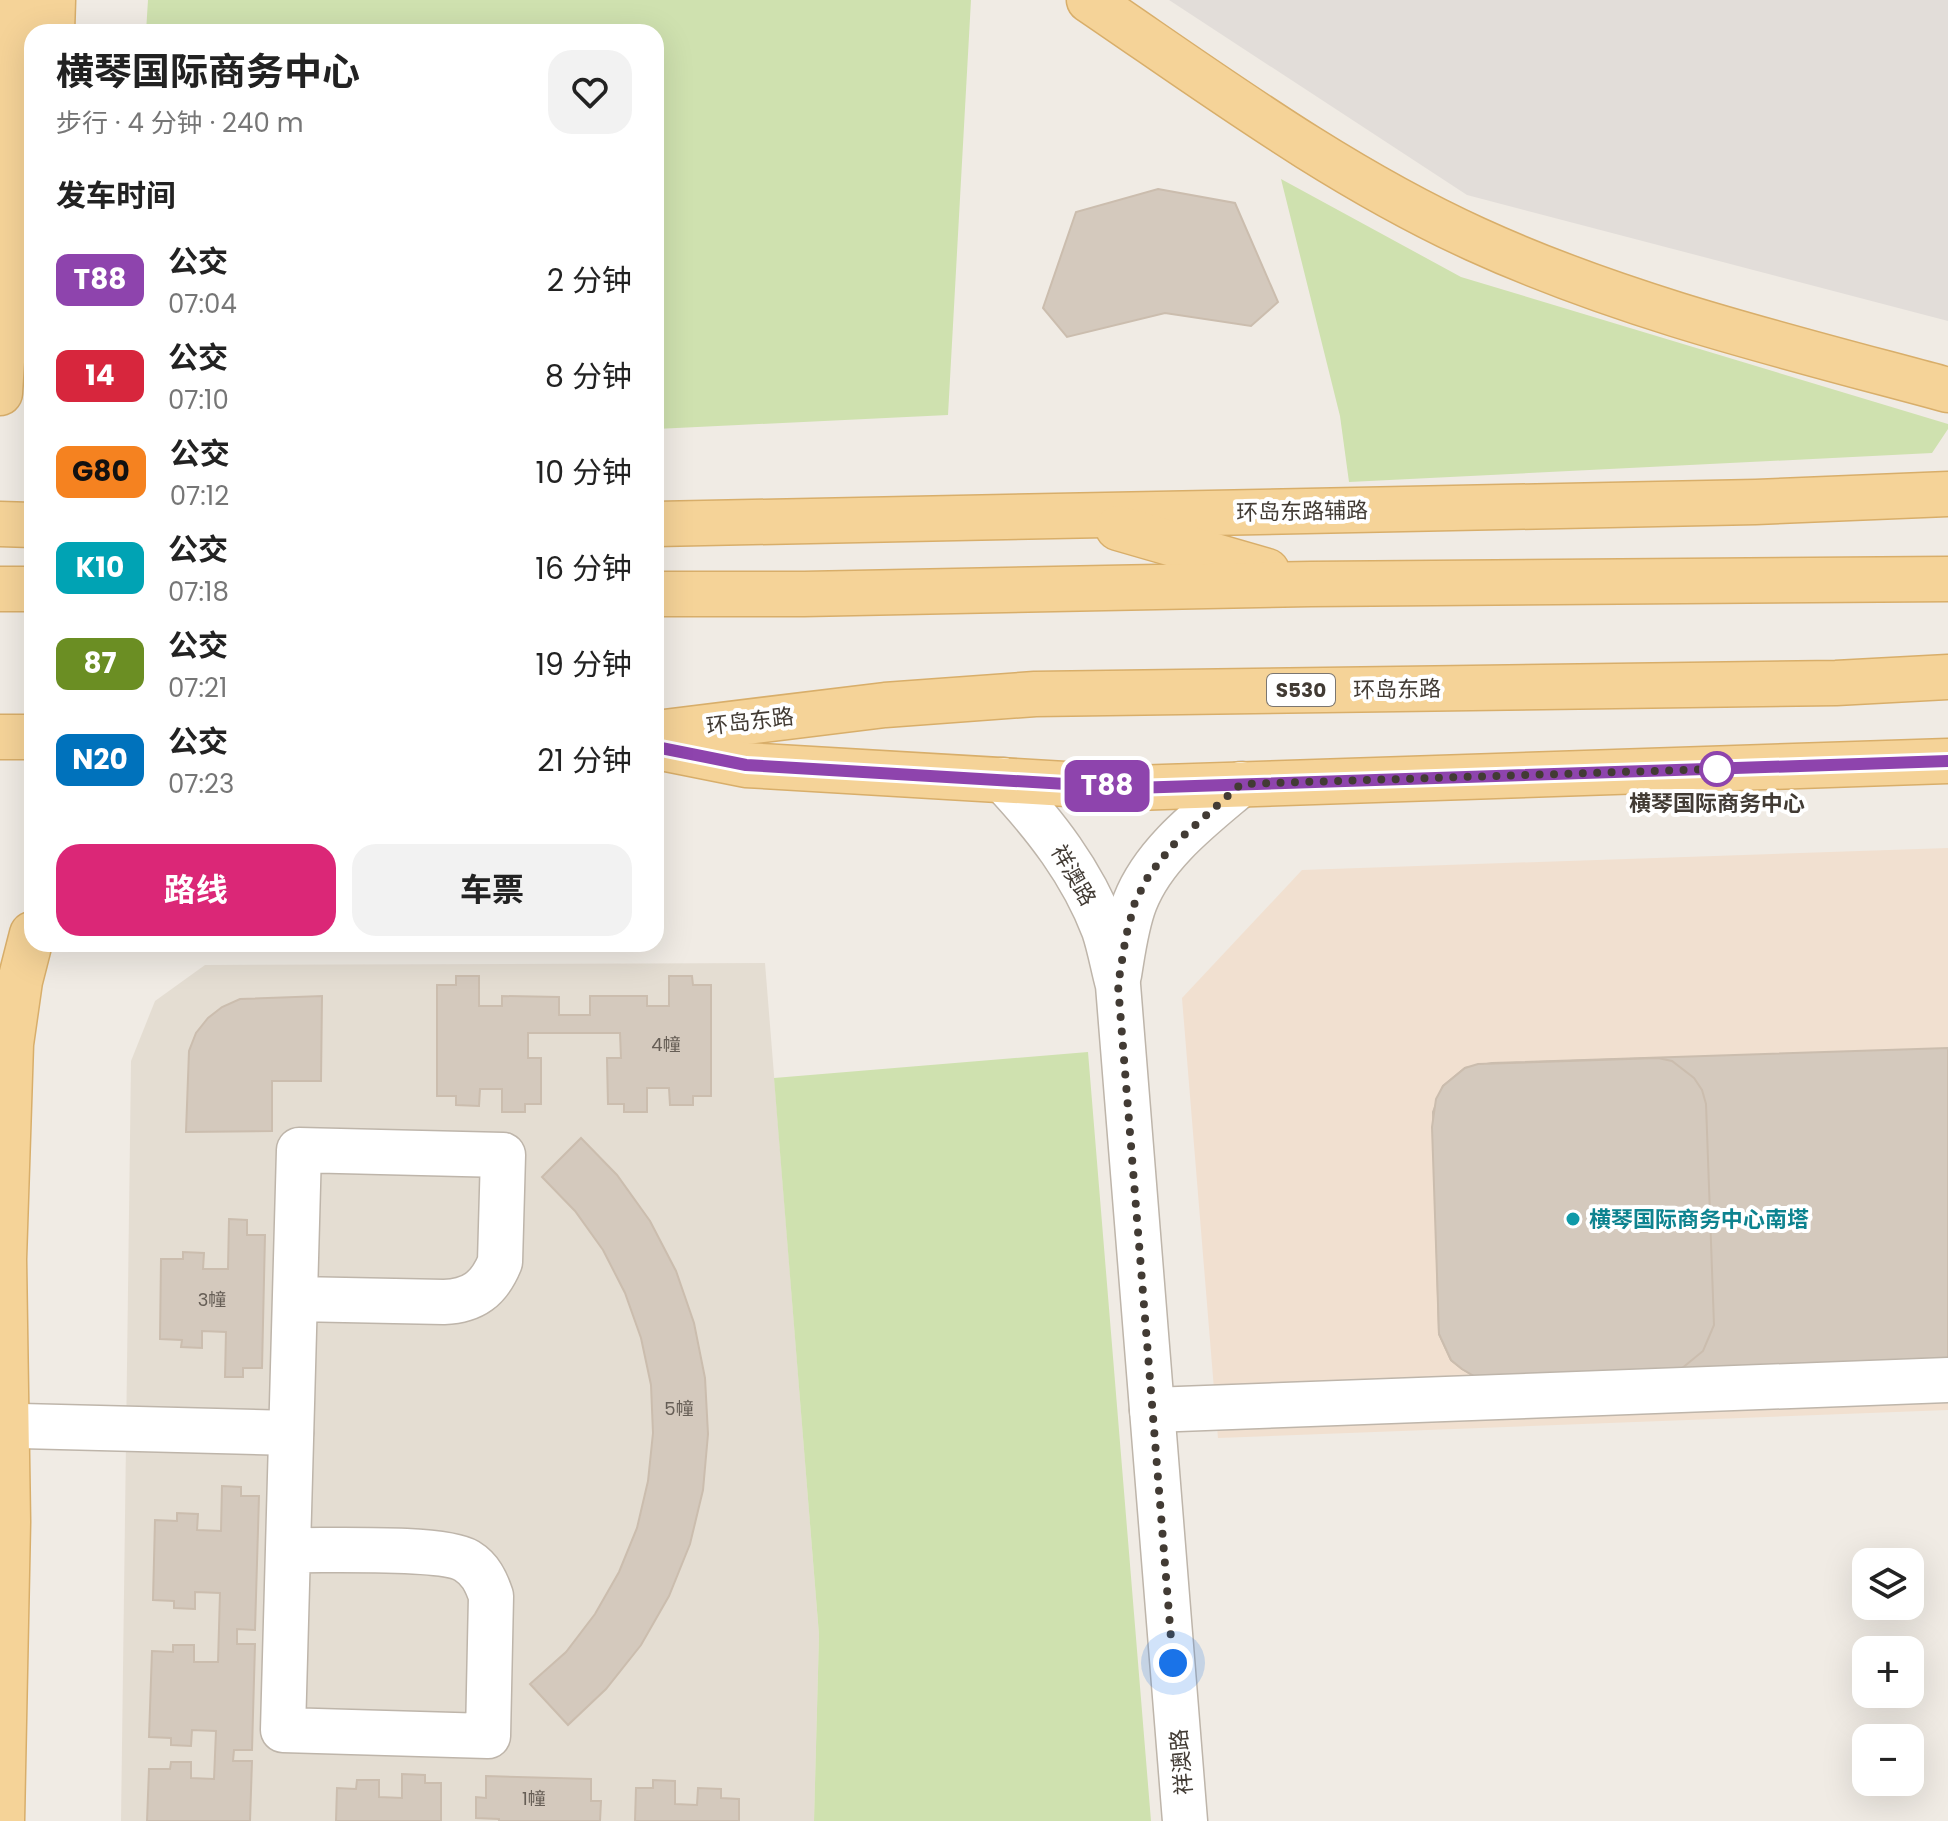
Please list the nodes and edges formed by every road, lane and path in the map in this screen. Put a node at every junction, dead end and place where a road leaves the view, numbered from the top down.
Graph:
1 (13, 0) edge
2 (53, 0) edge
3 (1089, 0) edge
4 (52, 24) edge
5 (24, 388) edge
6 (1938, 388) edge
7 (0, 393) edge
8 (0, 415) edge
9 (1948, 494) edge
10 (1074, 516) junction
11 (0, 524) edge
12 (664, 524) edge
13 (24, 525) edge
14 (1948, 579) edge
15 (1311, 584) junction
16 (0, 589) edge
17 (24, 589) edge
18 (664, 594) edge
19 (804, 594) junction
20 (664, 618) edge
21 (1948, 677) edge
22 (664, 732) edge
23 (0, 737) edge
24 (24, 737) edge
25 (664, 749) edge
26 (1948, 761) edge
27 (1003, 780) junction
28 (1241, 784) junction
29 (27, 952) edge
30 (31, 952) edge
31 (20, 981) junction
32 (1118, 985) junction
33 (0, 1103) edge
34 (295, 1299) junction
35 (1948, 1380) edge
36 (1152, 1410) junction
37 (21, 1426) junction
38 (291, 1433) junction
39 (288, 1550) junction
40 (2, 1821) edge
41 (15, 1821) edge
42 (1185, 1821) edge

1 - 7 main road
2 - 4 main road
3 - 6 main road
5 - 8 main road
9 - 10 main road, 环岛东路辅路
10 - 12 main road, 环岛东路辅路
10 - 15 main road
11 - 13 main road
14 - 15 main road
15 - 19 main road
16 - 17 main road
18 - 19 main road
19 - 20 main road
21 - 22 main road, 环岛东路 / S530
23 - 24 main road
25 - 27 main road
26 - 28 main road
27 - 28 main road
27 - 32 street, 祥澳路
28 - 32 street, 祥澳路
29 - 31 main road
30 - 37 main road
31 - 33 main road
31 - 40 main road
32 - 36 street, 祥澳路
34 - 34 street
34 - 38 street
35 - 36 street
36 - 42 street, 祥澳路
37 - 38 street
37 - 41 main road
38 - 39 street
39 - 39 street

